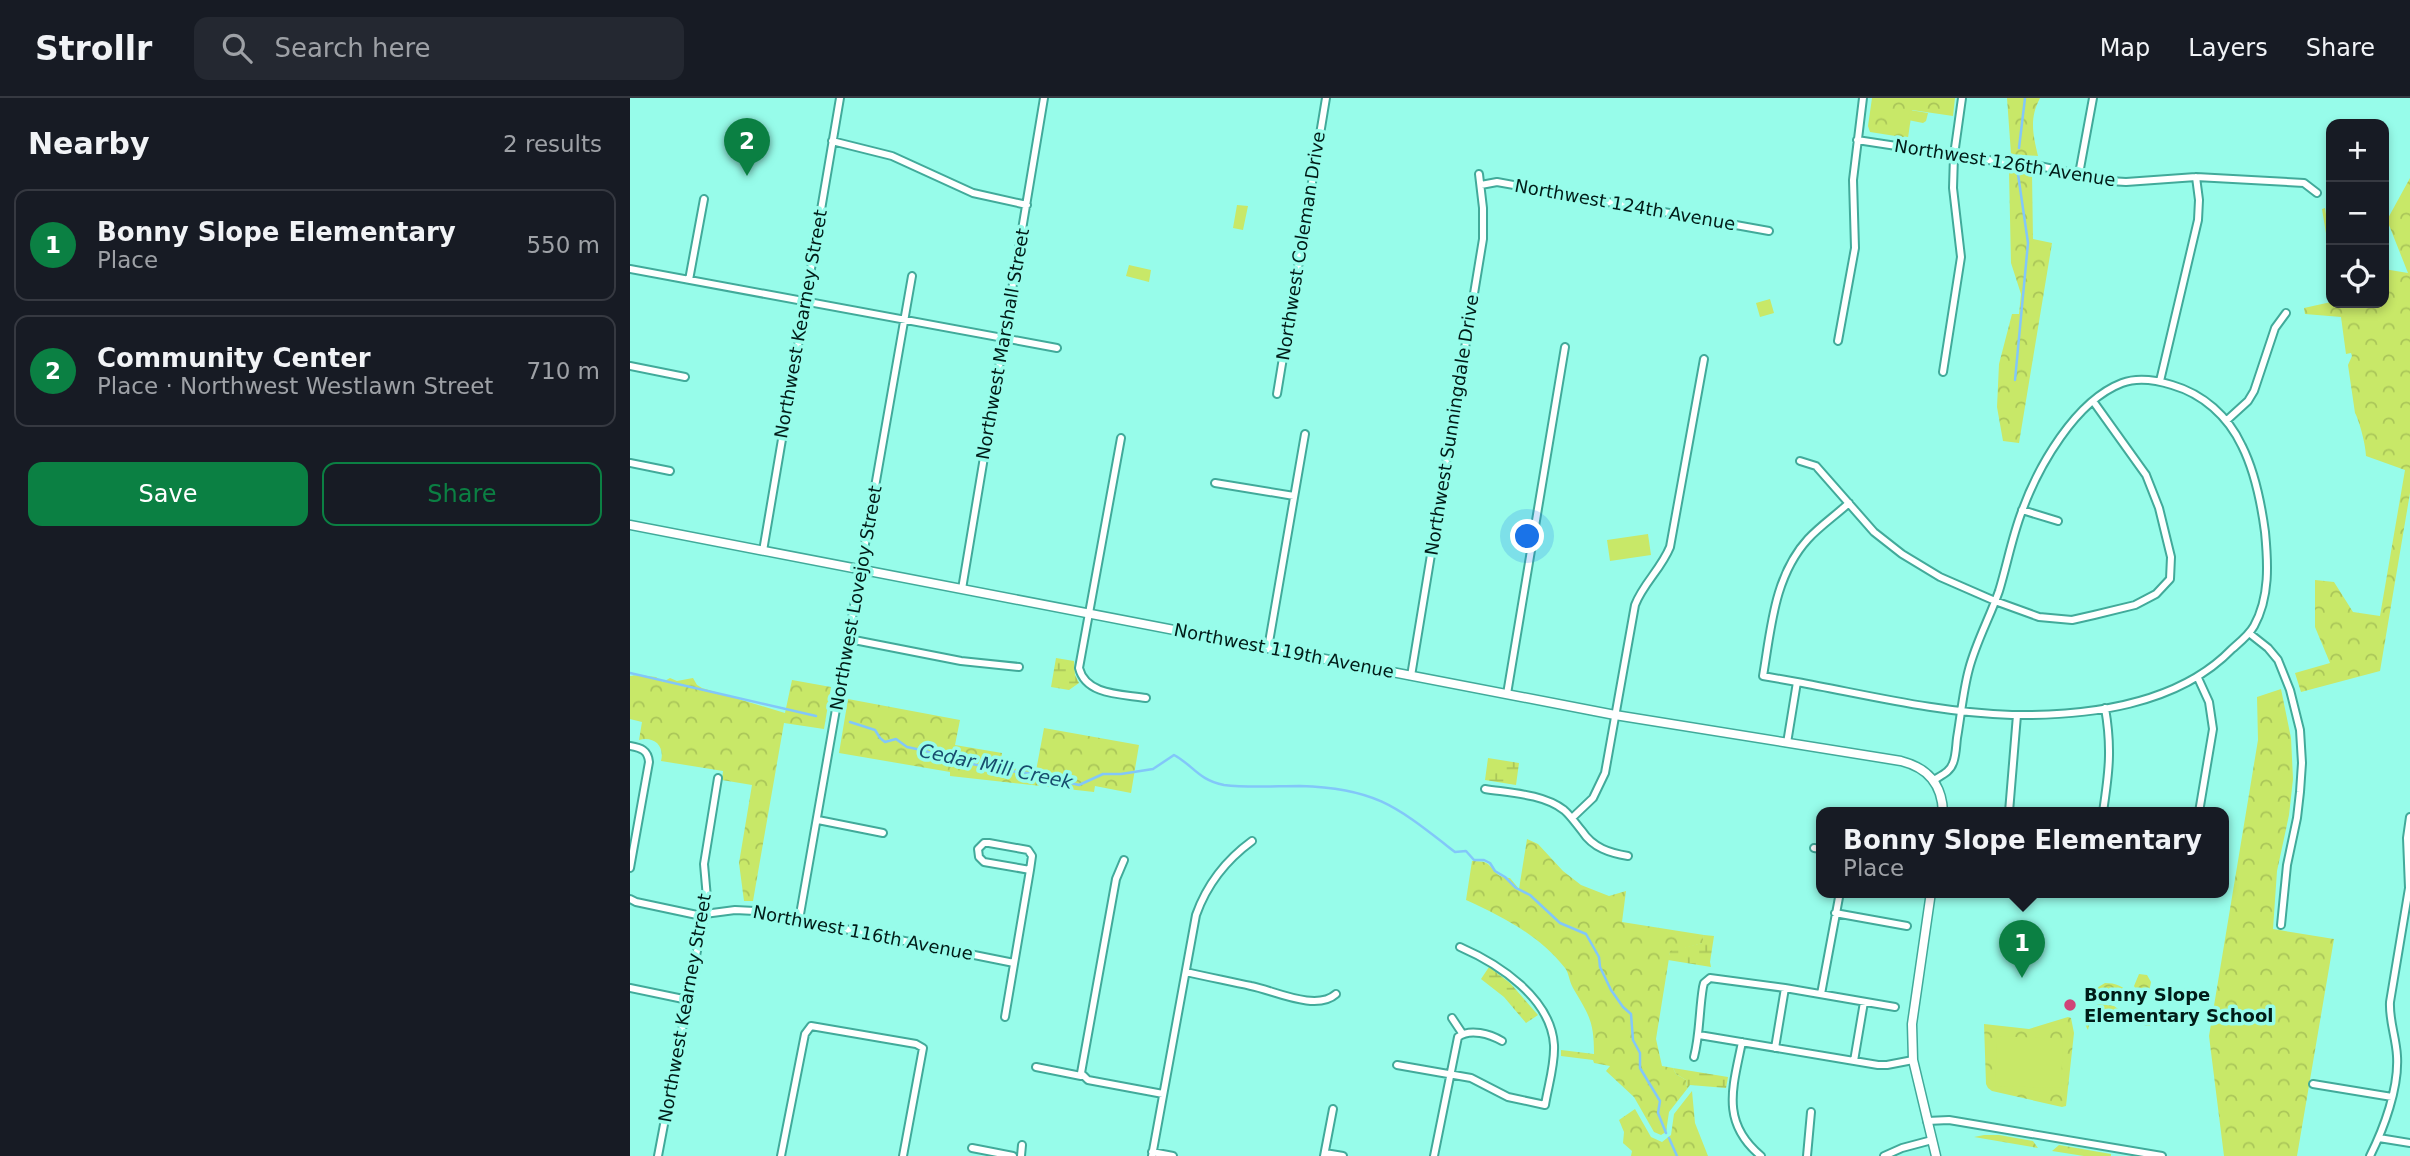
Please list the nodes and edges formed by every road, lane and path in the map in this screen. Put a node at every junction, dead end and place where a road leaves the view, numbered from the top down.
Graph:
1 (840, 98) edge
2 (1044, 98) edge
3 (1326, 98) edge
4 (1863, 98) edge
5 (1962, 98) edge
6 (2093, 98) edge
7 (1857, 139) junction
8 (832, 141) junction
9 (1954, 155) junction
10 (1479, 174) dead end
11 (2079, 174) junction
12 (2196, 177) junction
13 (1480, 185) junction
14 (2317, 193) dead end
15 (704, 199) dead end
16 (1027, 205) junction
17 (1769, 231) dead end
18 (630, 269) edge
19 (912, 276) dead end
20 (689, 280) junction
21 (804, 302) junction
22 (2286, 313) dead end
23 (905, 320) junction
24 (1003, 340) junction
25 (1838, 341) dead end
26 (1565, 347) dead end
27 (1056, 348) dead end
28 (1703, 359) dead end
29 (630, 366) edge
30 (1943, 372) dead end
31 (685, 377) dead end
32 (2160, 381) junction
33 (1277, 394) dead end
34 (2093, 401) junction
35 (2226, 421) junction
36 (1305, 433) dead end
37 (1121, 438) dead end
38 (1800, 461) dead end
39 (630, 463) edge
40 (670, 471) dead end
41 (1215, 484) dead end
42 (1294, 496) junction
43 (1849, 503) junction
44 (2022, 510) junction
45 (2058, 521) dead end
46 (630, 525) edge
47 (763, 551) junction
48 (862, 570) junction
49 (962, 589) junction
50 (1995, 601) junction
51 (1090, 614) junction
52 (2249, 633) junction
53 (849, 639) junction
54 (1268, 648) junction
55 (1019, 667) dead end
56 (1411, 676) junction
57 (2198, 678) junction
58 (1797, 682) junction
59 (1507, 694) junction
60 (1146, 698) dead end
61 (2105, 708) junction
62 (1961, 712) junction
63 (1615, 715) junction
64 (2017, 715) junction
65 (1787, 743) junction
66 (630, 746) edge
67 (718, 778) dead end
68 (1934, 780) junction
69 (1485, 789) dead end
70 (1942, 807) edge
71 (2009, 807) edge
72 (2104, 807) edge
73 (2200, 807) edge
74 (2410, 817) edge
75 (1573, 818) junction
76 (818, 820) junction
77 (883, 833) dead end
78 (1252, 841) dead end
79 (1628, 856) dead end
80 (2409, 859) edge
81 (1124, 860) dead end
82 (630, 868) edge
83 (1030, 870) junction
84 (1839, 898) edge
85 (1930, 898) edge
86 (630, 899) edge
87 (1835, 913) junction
88 (704, 916) junction
89 (799, 920) junction
90 (2281, 925) dead end
91 (1907, 926) dead end
92 (1460, 947) dead end
93 (1014, 963) junction
94 (1185, 972) junction
95 (630, 988) edge
96 (1785, 988) junction
97 (1336, 994) dead end
98 (1821, 994) junction
99 (688, 1000) junction
100 (1864, 1002) junction
101 (1895, 1007) dead end
102 (1005, 1017) dead end
103 (1451, 1018) dead end
104 (1462, 1033) junction
105 (1699, 1035) junction
106 (1502, 1041) dead end
107 (1742, 1042) junction
108 (1775, 1048) junction
109 (1694, 1057) dead end
110 (1913, 1060) junction
111 (1854, 1061) junction
112 (1397, 1065) dead end
113 (1036, 1067) dead end
114 (1450, 1075) junction
115 (1081, 1076) junction
116 (2313, 1084) dead end
117 (1163, 1094) junction
118 (2392, 1097) junction
119 (1333, 1109) dead end
120 (1811, 1112) dead end
121 (1927, 1121) junction
122 (2379, 1138) junction
123 (1932, 1140) junction
124 (2410, 1143) edge
125 (1022, 1145) dead end
126 (972, 1148) dead end
127 (1152, 1154) edge
128 (1325, 1154) edge
129 (658, 1156) edge
130 (781, 1156) edge
131 (903, 1156) edge
132 (1013, 1156) edge
133 (1021, 1156) edge
134 (1173, 1156) edge
135 (1343, 1156) edge
136 (1434, 1156) edge
137 (1761, 1156) edge
138 (1807, 1156) edge
139 (1884, 1156) edge
140 (1936, 1156) edge
141 (2162, 1156) edge
142 (2370, 1156) edge

1 - 8 street, Northwest Kearney Street
2 - 16 street, Northwest Marshall Street
3 - 33 street, Northwest Coleman Drive
4 - 7 street
5 - 9 street
6 - 11 street
7 - 9 street, Northwest 126th Avenue
7 - 25 street
8 - 16 street
8 - 21 street, Northwest Kearney Street
9 - 11 street, Northwest 126th Avenue
9 - 30 street
10 - 13 street, Northwest Sunningdale Drive
11 - 12 street, Northwest 126th Avenue
12 - 14 street, Northwest 126th Avenue
12 - 32 street
13 - 17 street, Northwest 124th Avenue
13 - 56 street, Northwest Sunningdale Drive
15 - 20 street
16 - 24 street, Northwest Marshall Street
18 - 20 street
19 - 23 street, Northwest Lovejoy Street
20 - 21 street
21 - 23 street
21 - 47 street, Northwest Kearney Street
22 - 35 street
23 - 24 street
23 - 48 street, Northwest Lovejoy Street
24 - 27 street
24 - 49 street, Northwest Marshall Street
26 - 59 street
28 - 63 street
29 - 31 street
32 - 34 street
32 - 35 street
34 - 44 street
34 - 50 street
35 - 52 street
36 - 42 street
37 - 51 street
38 - 43 street
39 - 40 street
41 - 42 street
42 - 54 street
43 - 50 street
43 - 58 street
44 - 45 street
44 - 50 street
46 - 47 street, Northwest 119th Avenue
47 - 48 street, Northwest 119th Avenue
48 - 49 street, Northwest 119th Avenue
48 - 53 street, Northwest Lovejoy Street
49 - 51 street, Northwest 119th Avenue
50 - 62 street
51 - 54 street, Northwest 119th Avenue
51 - 60 street
52 - 57 street
52 - 90 street
53 - 55 street
53 - 76 street, Northwest Lovejoy Street
54 - 56 street, Northwest 119th Avenue
56 - 59 street, Northwest 119th Avenue
57 - 61 street
57 - 73 street
58 - 62 street
58 - 65 street
59 - 63 street, Northwest 119th Avenue
61 - 64 street
61 - 72 street
62 - 64 street
62 - 68 street
63 - 65 street, Northwest 119th Avenue
63 - 75 street
64 - 71 street
65 - 68 street, Northwest 119th Avenue
66 - 82 street
67 - 88 street, Northwest Kearney Street
68 - 70 street
69 - 75 street
74 - 80 street
75 - 79 street
76 - 77 street
76 - 89 street, Northwest Lovejoy Street
78 - 94 street
80 - 118 street
81 - 115 street
83 - 83 street
83 - 93 street
84 - 87 street
85 - 110 street
86 - 88 street, Northwest 116th Avenue
87 - 91 street
87 - 98 street
88 - 89 street, Northwest 116th Avenue
88 - 99 street, Northwest Kearney Street
89 - 93 street, Northwest 116th Avenue
92 - 114 street
93 - 102 street
94 - 97 street
94 - 117 street
95 - 99 street
96 - 98 street
96 - 105 street
96 - 108 street
98 - 100 street
99 - 129 street, Northwest Kearney Street
100 - 101 street
100 - 111 street
103 - 104 street
104 - 106 street
104 - 114 street
105 - 107 street
105 - 109 street
107 - 108 street
107 - 137 street
108 - 111 street
110 - 111 street
110 - 121 street
112 - 114 street
113 - 115 street
114 - 136 street
115 - 117 street
116 - 118 street
117 - 127 street
118 - 122 street
119 - 128 street
120 - 138 street
121 - 123 street
121 - 141 street
122 - 124 street
122 - 142 street
123 - 139 street
123 - 140 street
125 - 133 street
126 - 132 street
127 - 134 street
128 - 135 street
130 - 131 street

